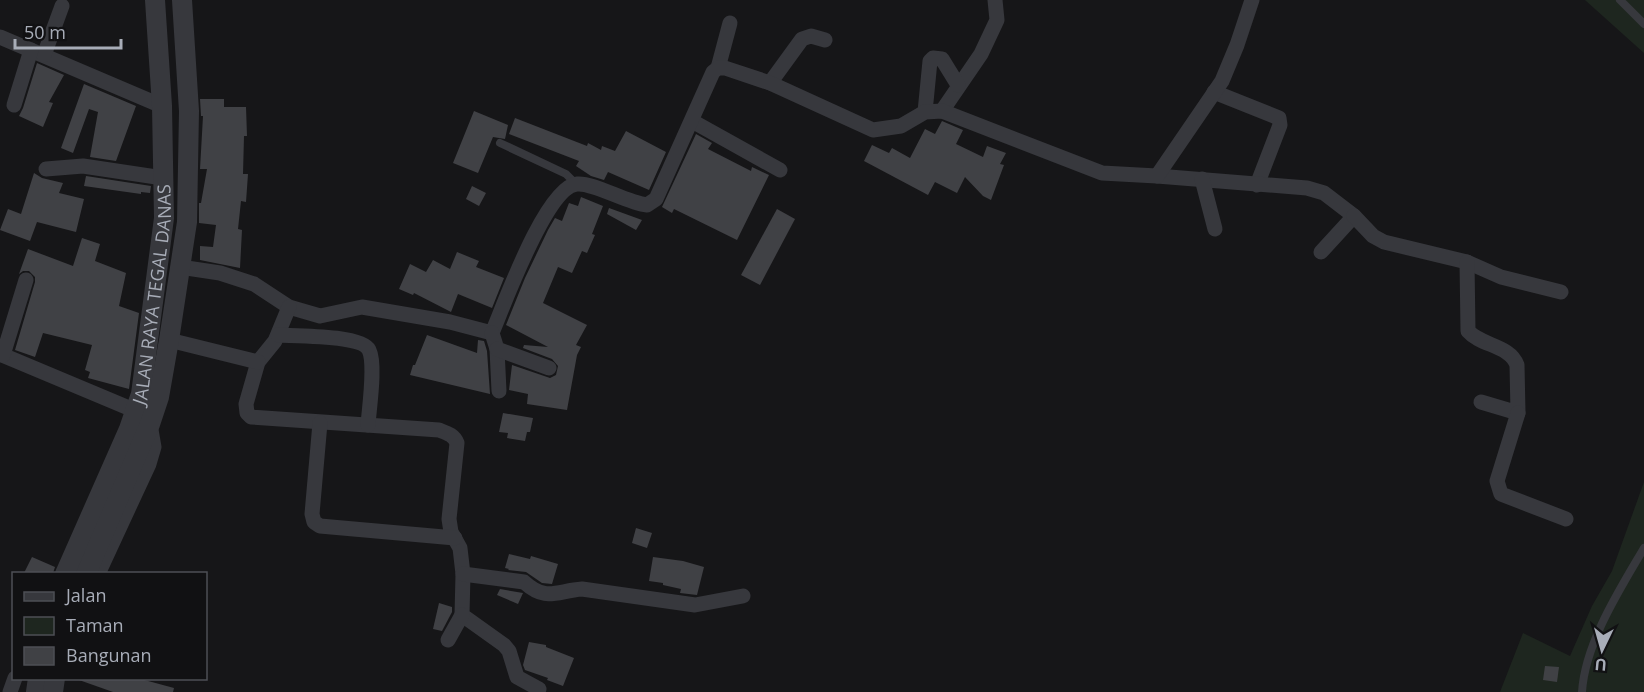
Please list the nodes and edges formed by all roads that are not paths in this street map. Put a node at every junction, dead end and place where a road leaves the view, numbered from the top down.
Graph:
1 (155, 0) edge
2 (182, 0) edge
3 (995, 0) edge
4 (1252, 0) edge
5 (1620, 0) edge
6 (62, 6) dead end
7 (730, 22) dead end
8 (1644, 24) edge
9 (0, 37) edge
10 (825, 40) dead end
11 (38, 52) junction
12 (718, 68) junction
13 (770, 83) junction
14 (958, 85) junction
15 (1214, 92) junction
16 (14, 105) dead end
17 (162, 106) junction
18 (942, 111) junction
19 (925, 112) junction
20 (692, 121) junction
21 (500, 143) dead end
22 (46, 169) dead end
23 (780, 170) dead end
24 (1157, 176) junction
25 (163, 178) junction
26 (1202, 178) junction
27 (576, 184) junction
28 (1257, 186) junction
29 (1354, 216) junction
30 (1215, 229) dead end
31 (1321, 252) dead end
32 (1467, 262) junction
33 (180, 267) junction
34 (26, 280) dead end
35 (1561, 292) dead end
36 (289, 308) junction
37 (492, 333) junction
38 (279, 334) junction
39 (169, 340) junction
40 (497, 349) junction
41 (1, 354) edge
42 (258, 362) junction
43 (549, 368) dead end
44 (499, 391) dead end
45 (1481, 402) dead end
46 (1518, 413) junction
47 (143, 417) junction
48 (320, 423) junction
49 (368, 426) junction
50 (1566, 519) dead end
51 (455, 538) junction
52 (1644, 548) edge
53 (66, 572) edge
54 (86, 572) edge
55 (98, 572) edge
56 (463, 574) junction
57 (743, 596) dead end
58 (462, 615) junction
59 (448, 640) dead end
60 (539, 689) dead end
61 (1582, 692) edge

1 - 17 street, JALAN RAYA TEGAL DANAS
2 - 33 street, JALAN RAYA TEGAL DANAS
3 - 14 street
4 - 15 street
5 - 8 lane
6 - 11 street
7 - 12 street
9 - 11 street
10 - 13 street
11 - 16 street
11 - 17 street
12 - 13 street
12 - 20 street
13 - 19 street
14 - 18 street
14 - 19 street
15 - 24 street
15 - 28 street
17 - 25 street, JALAN RAYA TEGAL DANAS
18 - 19 street
18 - 24 street
20 - 23 street
20 - 27 street
21 - 27 lane
22 - 25 street
24 - 26 street
25 - 47 street, JALAN RAYA TEGAL DANAS
26 - 28 street
26 - 30 street
27 - 37 street
28 - 29 street
29 - 31 street
29 - 32 street
32 - 35 street
32 - 46 street
33 - 36 street
33 - 39 street, JALAN RAYA TEGAL DANAS
34 - 41 street
36 - 37 street
36 - 38 street
37 - 40 street
38 - 42 street
38 - 49 street
39 - 42 street
39 - 47 street, JALAN RAYA TEGAL DANAS
40 - 43 street
40 - 44 street
41 - 47 street
42 - 48 street
45 - 46 street
46 - 50 street
47 - 53 street, JALAN RAYA TEGAL DANAS
47 - 54 street, JALAN RAYA TEGAL DANAS
47 - 55 street
48 - 49 street
48 - 51 street
49 - 51 street
51 - 56 street
52 - 61 lane
56 - 57 street
56 - 58 street
58 - 59 street
58 - 60 street

